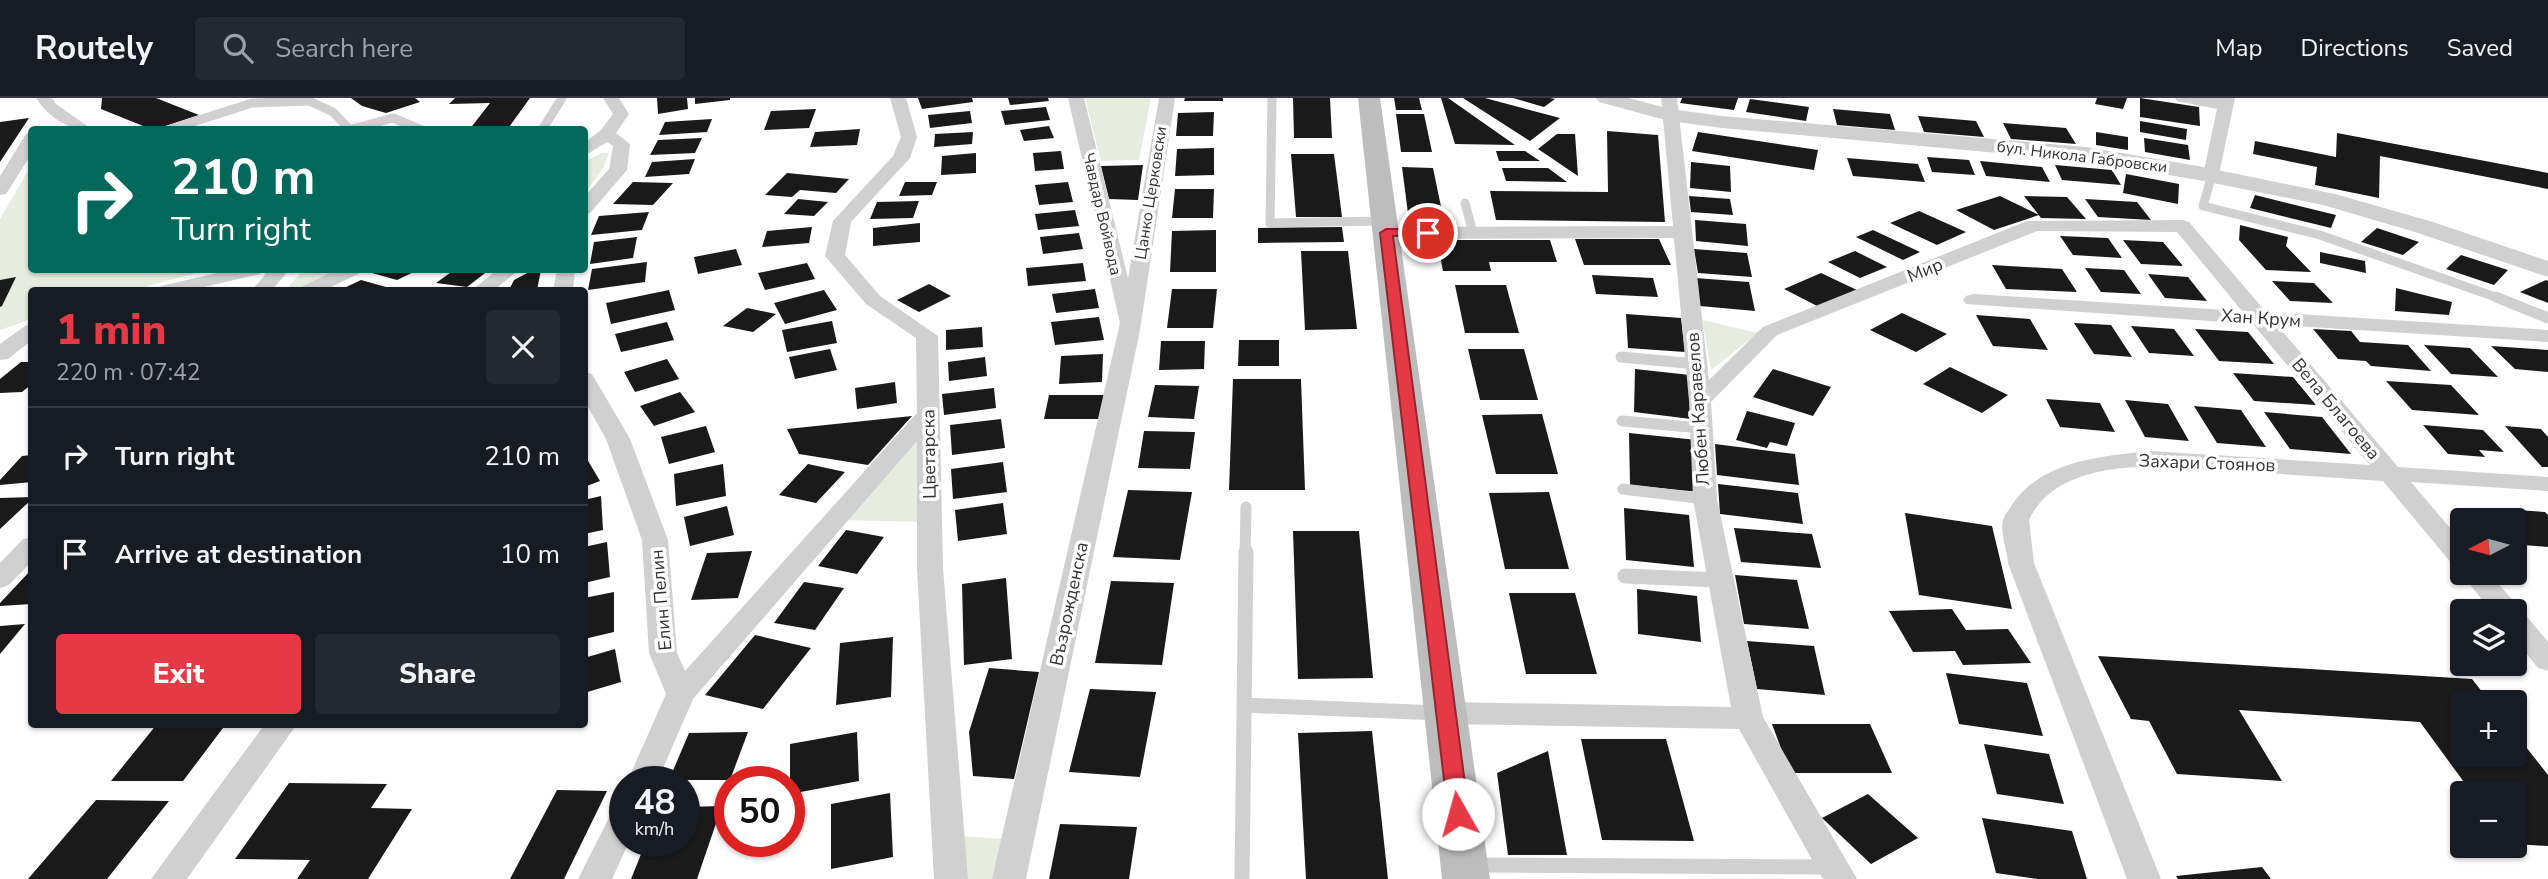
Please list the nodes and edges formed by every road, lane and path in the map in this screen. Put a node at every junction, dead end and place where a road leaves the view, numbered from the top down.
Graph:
1 (562, 98) edge
2 (611, 98) edge
3 (898, 98) edge
4 (1076, 98) edge
5 (1167, 98) edge
6 (1272, 98) edge
7 (1369, 98) edge
8 (1606, 98) edge
9 (2183, 98) edge
10 (47, 102) edge
11 (2227, 102) edge
12 (1669, 106) edge
13 (38, 126) edge
14 (80, 126) edge
15 (181, 126) edge
16 (346, 126) edge
17 (361, 126) edge
18 (412, 126) edge
19 (544, 126) edge
20 (607, 134) junction
21 (28, 144) edge
22 (588, 148) edge
23 (2212, 175) junction
24 (0, 190) edge
25 (1465, 203) dead end
26 (588, 204) edge
27 (2182, 226) joint
28 (1385, 227) junction
29 (1682, 232) junction
30 (1473, 233) junction
31 (2548, 269) edge
32 (240, 273) edge
33 (276, 273) edge
34 (345, 273) edge
35 (505, 273) edge
36 (181, 287) edge
37 (265, 287) edge
38 (316, 287) edge
39 (486, 287) edge
40 (1973, 300) dead end
41 (2259, 318) junction
42 (2548, 318) edge
43 (1129, 330) junction
44 (28, 333) edge
45 (2548, 336) edge
46 (0, 354) edge
47 (1620, 357) dead end
48 (1696, 364) junction
49 (588, 386) edge
50 (1700, 401) junction
51 (928, 414) junction
52 (1622, 421) dead end
53 (1701, 428) junction
54 (2389, 472) junction
55 (2548, 484) edge
56 (1623, 489) dead end
57 (1704, 499) junction
58 (1245, 506) dead end
59 (2450, 545) edge
60 (28, 549) edge
61 (1625, 576) dead end
62 (0, 579) edge
63 (1720, 580) junction
64 (2484, 585) edge
65 (2496, 599) edge
66 (2527, 636) edge
67 (2548, 661) edge
68 (681, 694) junction
69 (1244, 705) junction
70 (1446, 713) junction
71 (1748, 718) junction
72 (279, 728) edge
73 (649, 766) edge
74 (609, 850) edge
75 (1465, 872) edge
76 (1837, 873) edge
77 (168, 879) edge
78 (595, 879) edge
79 (950, 879) edge
80 (1009, 879) edge
81 (1242, 879) edge
82 (2144, 879) edge

1 - 19 lane
2 - 20 street
3 - 51 street, Цветарска
4 - 43 street, Чавдар Войвода
5 - 43 street, Цанко Церковски
6 - 28 lane
7 - 28 main road
8 - 12 street, бул. Никола Габровски
9 - 11 street
10 - 13 street
10 - 14 street
11 - 23 street
12 - 23 street, бул. Никола Габровски
12 - 29 street, Любен Каравелов
15 - 16 lane
17 - 18 lane
20 - 22 street
20 - 26 street
21 - 24 street
23 - 31 street, бул. Никола Габровски
23 - 42 lane
25 - 30 lane
27 - 41 street, Вела Благоева
27 - 50 street, Мир
28 - 30 street
28 - 70 main road
29 - 30 street
29 - 48 street, Любен Каравелов
32 - 36 street
33 - 37 street
34 - 38 street
35 - 39 street
40 - 41 street, Хан Крум
41 - 45 street, Хан Крум
41 - 54 street, Вела Благоева
43 - 80 street, Възрожденска
44 - 46 street
47 - 48 lane
48 - 50 street, Любен Каравелов
49 - 68 street, Елин Пелин
50 - 53 street, Любен Каравелов
51 - 68 street
51 - 79 street, Цветарска
52 - 53 lane
53 - 57 street, Любен Каравелов
54 - 55 street, Захари Стоянов
54 - 59 street, Вела Благоева
54 - 82 street, Захари Стоянов
56 - 57 lane
57 - 63 street, Любен Каравелов
58 - 69 lane
60 - 62 street
61 - 63 lane
63 - 71 street, Любен Каравелов
64 - 65 street
66 - 67 street
68 - 73 street
69 - 70 lane
69 - 81 lane
70 - 71 street
70 - 75 main road
71 - 76 street, Любен Каравелов
72 - 77 street
74 - 78 street
75 - 76 lane

